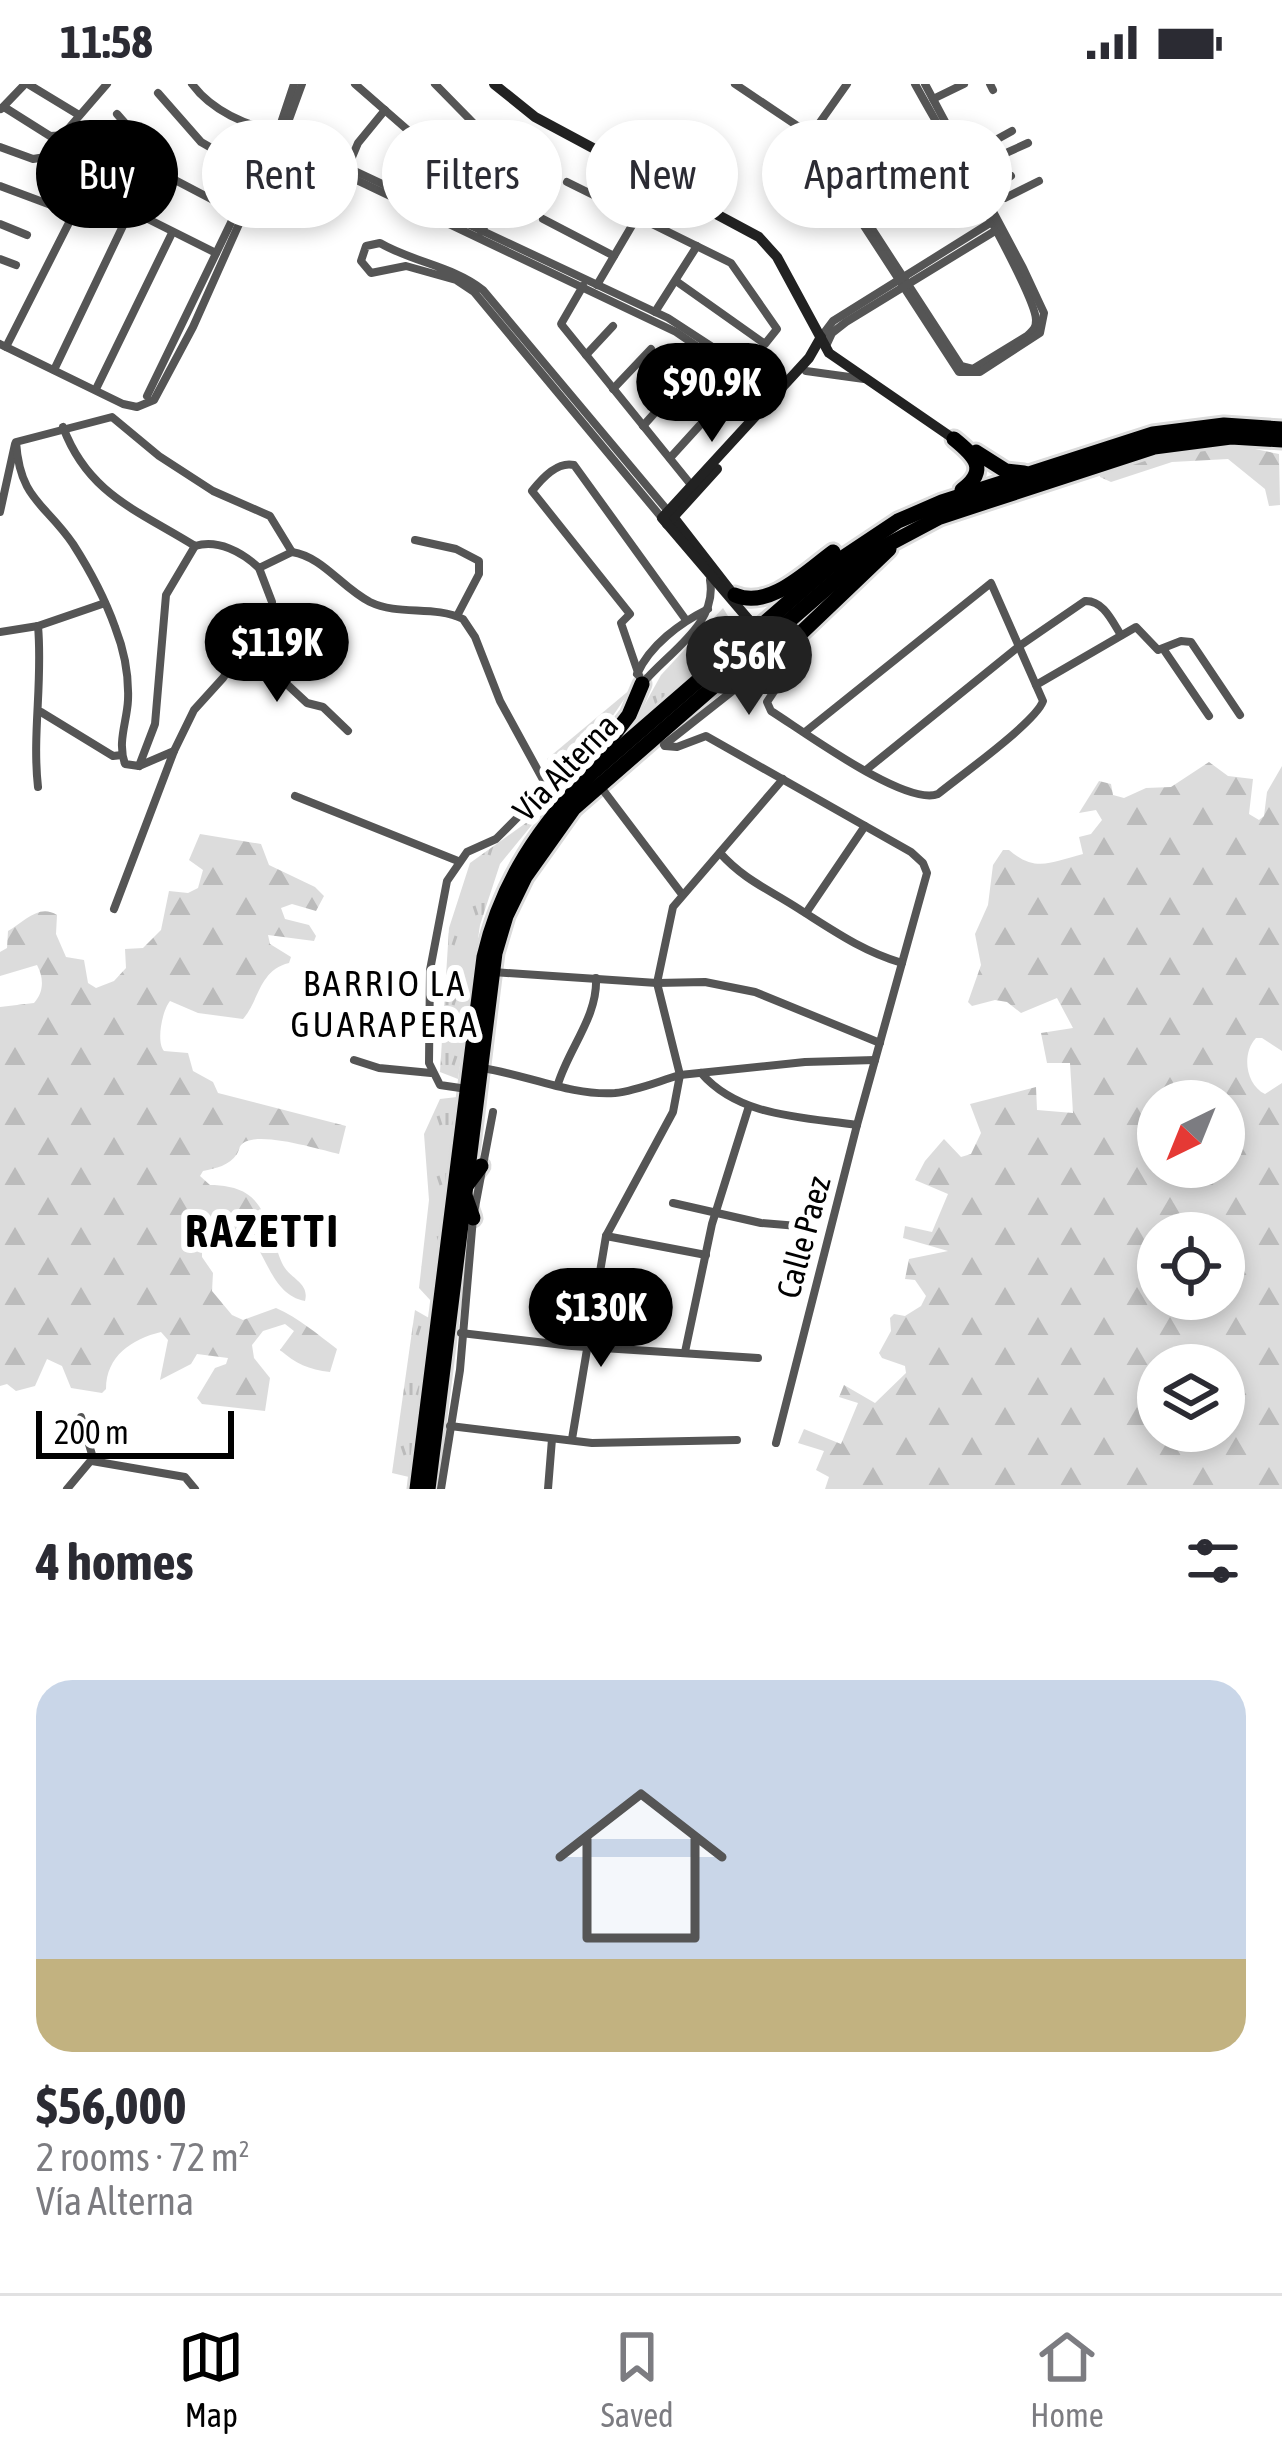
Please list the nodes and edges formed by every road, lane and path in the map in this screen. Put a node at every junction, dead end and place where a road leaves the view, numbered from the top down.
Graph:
1 (26, 84) edge
2 (107, 84) edge
3 (192, 84) edge
4 (298, 84) edge
5 (355, 84) edge
6 (434, 84) edge
7 (494, 84) edge
8 (736, 84) edge
9 (847, 84) edge
10 (915, 84) edge
11 (925, 84) edge
12 (964, 84) edge
13 (158, 93) dead end
14 (933, 99) junction
15 (2, 108) edge
16 (385, 110) junction
17 (117, 114) dead end
18 (79, 115) junction
19 (76, 120) edge
20 (122, 120) edge
21 (243, 120) edge
22 (288, 120) edge
23 (396, 120) edge
24 (789, 120) edge
25 (822, 120) edge
26 (935, 120) edge
27 (944, 120) edge
28 (36, 128) edge
29 (1028, 142) dead end
30 (202, 143) edge
31 (358, 143) edge
32 (0, 147) edge
33 (1012, 150) edge
34 (36, 159) edge
35 (358, 175) edge
36 (567, 182) dead end
37 (1040, 182) dead end
38 (0, 186) edge
39 (586, 192) edge
40 (1012, 195) edge
41 (36, 199) edge
42 (0, 224) edge
43 (66, 228) edge
44 (122, 228) edge
45 (164, 228) edge
46 (228, 228) edge
47 (239, 228) edge
48 (560, 228) edge
49 (631, 228) edge
50 (660, 228) edge
51 (869, 228) edge
52 (992, 228) edge
53 (996, 228) edge
54 (172, 233) junction
55 (481, 233) junction
56 (27, 235) dead end
57 (697, 246) junction
58 (215, 253) junction
59 (614, 256) junction
60 (0, 259) edge
61 (16, 265) dead end
62 (676, 280) junction
63 (902, 281) junction
64 (583, 286) junction
65 (596, 288) junction
66 (653, 315) junction
67 (613, 326) dead end
68 (823, 342) junction
69 (3, 345) edge
70 (651, 349) dead end
71 (586, 355) junction
72 (54, 370) junction
73 (806, 371) junction
74 (685, 379) dead end
75 (864, 379) junction
76 (96, 389) junction
77 (614, 389) junction
78 (758, 391) junction
79 (148, 395) dead end
80 (721, 401) dead end
81 (770, 404) junction
82 (643, 426) junction
83 (63, 427) junction
84 (1282, 429) edge
85 (954, 439) junction
86 (1282, 440) edge
87 (16, 442) junction
88 (670, 458) junction
89 (1034, 472) junction
90 (694, 489) junction
91 (942, 502) junction
92 (0, 512) edge
93 (668, 518) junction
94 (908, 533) junction
95 (874, 535) junction
96 (415, 540) dead end
97 (195, 546) junction
98 (292, 552) junction
99 (259, 568) junction
100 (707, 573) junction
101 (735, 595) junction
102 (105, 603) junction
103 (709, 608) junction
104 (457, 616) junction
105 (747, 616) junction
106 (686, 620) junction
107 (38, 626) junction
108 (0, 632) edge
109 (1121, 634) junction
110 (260, 636) junction
111 (1018, 647) junction
112 (1164, 650) junction
113 (777, 653) junction
114 (640, 679) junction
115 (1036, 685) junction
116 (40, 712) junction
117 (1240, 715) dead end
118 (1209, 716) dead end
119 (348, 731) dead end
120 (805, 732) junction
121 (664, 745) junction
122 (174, 751) junction
123 (122, 755) junction
124 (139, 766) junction
125 (866, 770) junction
126 (783, 779) junction
127 (599, 784) junction
128 (38, 788) dead end
129 (295, 796) dead end
130 (558, 802) junction
131 (866, 826) junction
132 (720, 853) junction
133 (458, 861) junction
134 (681, 893) junction
135 (114, 909) dead end
136 (806, 913) junction
137 (902, 964) junction
138 (493, 972) junction
139 (596, 978) junction
140 (657, 983) junction
141 (880, 1043) junction
142 (354, 1060) dead end
143 (874, 1060) junction
144 (482, 1068) junction
145 (701, 1072) junction
146 (431, 1073) junction
147 (680, 1075) junction
148 (558, 1084) junction
149 (467, 1089) junction
150 (749, 1106) junction
151 (493, 1112) dead end
152 (856, 1125) junction
153 (482, 1166) junction
154 (463, 1190) junction
155 (673, 1203) dead end
156 (715, 1214) junction
157 (473, 1218) junction
158 (798, 1226) dead end
159 (606, 1236) junction
160 (706, 1255) junction
161 (455, 1333) junction
162 (585, 1347) junction
163 (685, 1352) junction
164 (758, 1358) dead end
165 (81, 1417) dead end
166 (444, 1426) junction
167 (552, 1438) junction
168 (572, 1438) junction
169 (737, 1440) dead end
170 (776, 1443) dead end
171 (92, 1460) junction
172 (67, 1489) edge
173 (195, 1489) edge
174 (417, 1489) edge
175 (428, 1489) edge
176 (442, 1489) edge
177 (548, 1489) edge

1 - 15 street
1 - 18 street
2 - 18 street
3 - 21 street
4 - 22 street
5 - 16 street
6 - 55 street
7 - 68 main road
8 - 24 street
9 - 25 street
10 - 26 street
11 - 14 street
12 - 14 street
13 - 30 street
14 - 27 street
15 - 28 street
16 - 23 street
16 - 31 street
17 - 20 street
18 - 19 street
29 - 33 street
32 - 34 street
35 - 55 street
36 - 39 street
37 - 40 street
38 - 41 street
42 - 56 street
43 - 69 street
44 - 72 street
45 - 54 street
46 - 58 street
47 - 76 street
48 - 59 street
49 - 59 street
50 - 57 street
51 - 63 street
52 - 63 street
53 - 63 street
54 - 58 street
54 - 76 street
55 - 64 street
55 - 65 street
57 - 62 street
57 - 62 street
58 - 79 street
59 - 65 street
60 - 61 street
62 - 66 street
63 - 68 street
64 - 65 street
64 - 71 street
65 - 66 street
66 - 78 street
67 - 71 street
68 - 73 main road
68 - 75 main road
68 - 81 main road
69 - 72 street
70 - 77 street
71 - 77 street
72 - 76 street
73 - 75 street
73 - 81 main road
74 - 82 street
75 - 85 main road
77 - 82 street
78 - 81 street
78 - 81 street
80 - 88 street
81 - 90 main road
82 - 88 street
83 - 87 street
83 - 97 street
83 - 98 street
84 - 89 highway, Vía Alterna
85 - 89 highway
85 - 91 highway
86 - 94 highway, Vía Alterna
87 - 92 street
87 - 102 street
88 - 90 street
89 - 91 highway, Vía Alterna
90 - 93 main road
91 - 95 highway, Vía Alterna
93 - 93 street
93 - 100 main road
93 - 101 main road
94 - 113 highway
94 - 127 highway, Vía Alterna
95 - 101 highway
95 - 130 highway, Vía Alterna
96 - 104 street
97 - 99 street
97 - 124 street
98 - 99 street
98 - 104 street
99 - 110 street
100 - 103 street
100 - 105 main road
101 - 105 main road
102 - 107 street
102 - 123 street
103 - 106 street
103 - 114 street
104 - 130 street
105 - 113 main road, bridge
106 - 114 street
106 - 114 street
107 - 108 street
107 - 116 street
109 - 111 street
109 - 112 street
109 - 115 street
110 - 119 street
110 - 122 street
111 - 115 street
111 - 120 street
111 - 125 street
112 - 117 street
112 - 118 street
113 - 120 street
113 - 121 street
114 - 130 highway
115 - 125 street
116 - 123 street
116 - 128 street
120 - 125 street
121 - 126 street
121 - 127 highway
122 - 124 street
122 - 135 street
123 - 124 street
126 - 131 street
126 - 132 street
127 - 134 street
127 - 138 highway, Vía Alterna
129 - 133 street
130 - 133 street
130 - 149 highway, Vía Alterna
131 - 136 street
131 - 137 street, Calle Paez
132 - 134 street
132 - 136 street
133 - 146 street
134 - 140 street
136 - 137 street
137 - 141 street, Calle Paez
138 - 139 street
138 - 144 highway, Vía Alterna
139 - 140 street
139 - 148 street
140 - 141 street
140 - 147 street
141 - 143 street, Calle Paez
142 - 146 street
143 - 145 street
143 - 152 street, Calle Paez
144 - 148 street
144 - 154 highway, Vía Alterna
145 - 147 street
145 - 150 street
146 - 149 street
147 - 148 street
147 - 159 street
149 - 174 highway, Vía Alterna
150 - 152 street
150 - 156 street
151 - 153 street
152 - 170 street, Calle Paez
153 - 154 highway
153 - 157 street
154 - 157 highway
154 - 161 highway, Vía Alterna
155 - 156 street
156 - 158 street
156 - 160 street
157 - 161 street
159 - 160 street
159 - 162 street
160 - 163 street
161 - 162 street
161 - 166 highway, Vía Alterna
162 - 163 street
162 - 168 street
163 - 164 street
165 - 171 street
166 - 167 street
166 - 175 highway, Vía Alterna
166 - 176 street
167 - 168 street
167 - 177 street
168 - 169 street
171 - 172 street
171 - 173 street

